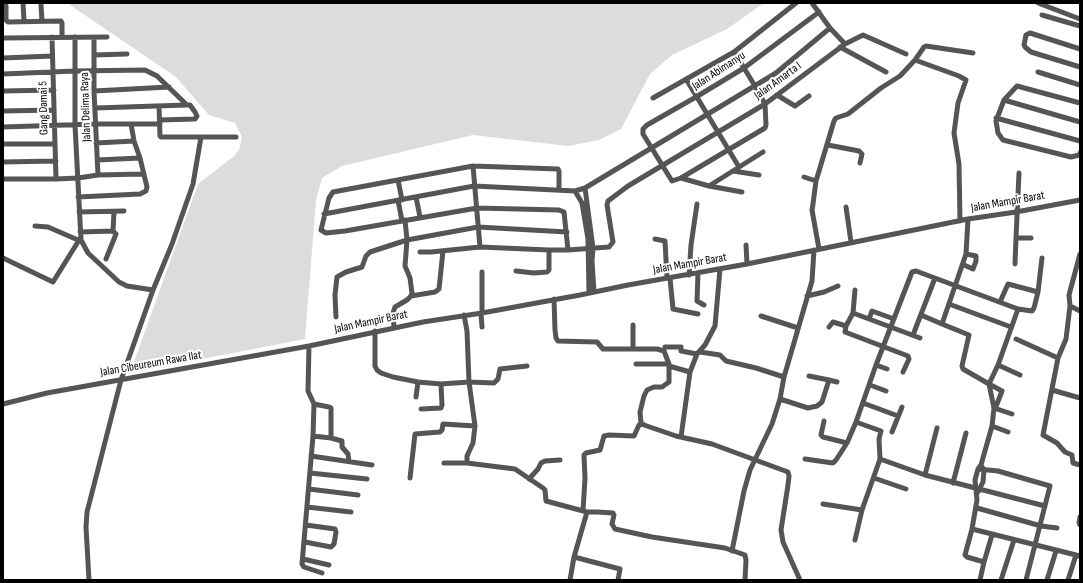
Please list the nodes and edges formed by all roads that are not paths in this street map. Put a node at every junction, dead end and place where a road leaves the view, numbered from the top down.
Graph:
1 (23, 3) edge
2 (796, 3) edge
3 (812, 3) edge
4 (1038, 3) edge
5 (41, 4) dead end
6 (6, 6) dead end
7 (819, 12) junction
8 (1042, 15) dead end
9 (1080, 19) edge
10 (24, 21) junction
11 (42, 21) junction
12 (1080, 26) edge
13 (830, 28) junction
14 (52, 37) junction
15 (62, 37) junction
16 (75, 37) junction
17 (108, 37) dead end
18 (3, 38) edge
19 (94, 38) junction
20 (845, 44) junction
21 (840, 48) junction
22 (1080, 48) edge
23 (734, 52) junction
24 (128, 54) dead end
25 (906, 54) dead end
26 (973, 54) dead end
27 (52, 56) junction
28 (94, 56) junction
29 (3, 58) edge
30 (916, 60) junction
31 (1080, 67) edge
32 (744, 68) junction
33 (76, 71) junction
34 (53, 72) junction
35 (94, 72) junction
36 (886, 72) dead end
37 (1038, 72) dead end
38 (3, 74) edge
39 (686, 79) junction
40 (1080, 85) edge
41 (755, 86) junction
42 (169, 87) junction
43 (54, 90) junction
44 (3, 91) edge
45 (94, 91) junction
46 (777, 95) junction
47 (809, 96) dead end
48 (696, 97) junction
49 (653, 98) dead end
50 (1004, 100) junction
51 (1080, 103) edge
52 (765, 104) junction
53 (187, 105) junction
54 (159, 106) junction
55 (95, 108) junction
56 (54, 110) junction
57 (3, 112) edge
58 (707, 115) junction
59 (996, 118) junction
60 (160, 122) junction
61 (1080, 122) edge
62 (96, 124) junction
63 (131, 124) junction
64 (55, 125) junction
65 (75, 125) junction
66 (3, 127) edge
67 (718, 132) junction
68 (202, 137) junction
69 (236, 137) dead end
70 (134, 141) junction
71 (1080, 141) edge
72 (96, 143) junction
73 (3, 144) edge
74 (55, 144) junction
75 (828, 145) junction
76 (651, 148) junction
77 (728, 149) junction
78 (763, 152) dead end
79 (1080, 153) edge
80 (140, 158) junction
81 (98, 160) junction
82 (3, 162) edge
83 (56, 162) junction
84 (860, 163) dead end
85 (473, 166) junction
86 (662, 166) junction
87 (739, 167) junction
88 (733, 171) junction
89 (1019, 173) dead end
90 (143, 174) junction
91 (98, 175) junction
92 (759, 175) dead end
93 (804, 177) dead end
94 (78, 178) junction
95 (681, 178) junction
96 (56, 179) junction
97 (3, 180) edge
98 (398, 180) junction
99 (816, 181) junction
100 (474, 186) junction
101 (709, 186) junction
102 (585, 188) junction
103 (559, 190) junction
104 (575, 191) junction
105 (742, 192) dead end
106 (78, 197) junction
107 (416, 197) junction
108 (400, 200) junction
109 (1080, 200) edge
110 (584, 202) junction
111 (696, 204) dead end
112 (846, 207) dead end
113 (477, 208) junction
114 (124, 211) dead end
115 (79, 212) junction
116 (114, 212) junction
117 (1016, 212) junction
118 (324, 214) junction
119 (420, 217) junction
120 (968, 219) junction
121 (404, 220) junction
122 (960, 221) junction
123 (35, 226) dead end
124 (478, 227) junction
125 (113, 231) junction
126 (567, 232) junction
127 (80, 237) junction
128 (1016, 238) junction
129 (1031, 238) dead end
130 (655, 239) dead end
131 (407, 240) junction
132 (851, 242) junction
133 (746, 245) dead end
134 (480, 247) junction
135 (591, 248) junction
136 (816, 249) junction
137 (549, 250) junction
138 (568, 250) junction
139 (443, 251) junction
140 (420, 252) dead end
141 (966, 254) junction
142 (1080, 254) edge
143 (3, 258) edge
144 (1042, 258) dead end
145 (106, 259) dead end
146 (747, 264) junction
147 (1015, 264) dead end
148 (964, 265) junction
149 (720, 269) junction
150 (516, 271) dead end
151 (482, 272) dead end
152 (698, 273) junction
153 (689, 275) junction
154 (669, 278) junction
155 (935, 278) junction
156 (838, 286) dead end
157 (956, 286) junction
158 (153, 290) junction
159 (854, 290) dead end
160 (1038, 292) junction
161 (592, 293) junction
162 (411, 296) junction
163 (807, 296) junction
164 (554, 299) junction
165 (1000, 302) junction
166 (949, 304) junction
167 (704, 305) dead end
168 (1070, 306) junction
169 (1018, 309) junction
170 (1080, 311) edge
171 (482, 313) junction
172 (853, 313) junction
173 (698, 314) dead end
174 (464, 315) junction
175 (762, 316) dead end
176 (921, 316) junction
177 (336, 317) dead end
178 (870, 319) junction
179 (894, 319) junction
180 (942, 324) junction
181 (634, 325) dead end
182 (846, 326) junction
183 (482, 327) dead end
184 (829, 327) dead end
185 (892, 327) junction
186 (1011, 327) junction
187 (394, 328) junction
188 (798, 328) junction
189 (375, 331) junction
190 (913, 335) junction
191 (920, 338) dead end
192 (1016, 339) dead end
193 (884, 346) junction
194 (306, 347) junction
195 (665, 347) dead end
196 (633, 348) junction
197 (699, 353) junction
198 (1058, 358) junction
199 (636, 364) dead end
200 (876, 364) junction
201 (669, 365) junction
202 (998, 365) junction
203 (527, 366) dead end
204 (887, 369) dead end
205 (690, 372) junction
206 (904, 372) dead end
207 (1020, 375) dead end
208 (809, 376) dead end
209 (784, 377) junction
210 (829, 380) junction
211 (418, 382) junction
212 (469, 382) junction
213 (836, 382) dead end
214 (441, 384) junction
215 (989, 384) junction
216 (120, 385) junction
217 (870, 385) junction
218 (1052, 390) junction
219 (886, 391) dead end
220 (416, 397) dead end
221 (1080, 398) edge
222 (780, 399) junction
223 (863, 403) junction
224 (3, 404) edge
225 (314, 404) junction
226 (902, 407) dead end
227 (421, 409) dead end
228 (994, 409) junction
229 (1012, 414) dead end
230 (898, 416) junction
231 (824, 421) dead end
232 (856, 422) junction
233 (643, 424) junction
234 (475, 426) junction
235 (992, 426) junction
236 (937, 428) dead end
237 (892, 432) dead end
238 (1008, 432) dead end
239 (966, 433) dead end
240 (313, 436) junction
241 (681, 437) junction
242 (331, 438) junction
243 (847, 443) junction
244 (311, 456) junction
245 (560, 460) dead end
246 (754, 460) junction
247 (805, 460) dead end
248 (880, 460) junction
249 (349, 461) junction
250 (444, 463) dead end
251 (467, 463) junction
252 (372, 464) dead end
253 (1080, 465) edge
254 (981, 468) junction
255 (310, 472) junction
256 (925, 475) junction
257 (410, 478) dead end
258 (874, 478) junction
259 (367, 479) dead end
260 (529, 479) junction
261 (953, 483) junction
262 (309, 489) junction
263 (906, 490) dead end
264 (978, 491) junction
265 (358, 495) dead end
266 (823, 504) dead end
267 (1045, 506) junction
268 (308, 507) junction
269 (976, 508) junction
270 (862, 510) junction
271 (351, 512) dead end
272 (585, 512) junction
273 (1080, 517) edge
274 (306, 525) junction
275 (1080, 525) edge
276 (1041, 526) junction
277 (1057, 528) dead end
278 (972, 529) junction
279 (992, 535) junction
280 (855, 540) dead end
281 (1014, 540) junction
282 (305, 542) junction
283 (1036, 545) junction
284 (1056, 550) junction
285 (732, 551) junction
286 (1078, 556) edge
287 (574, 557) junction
288 (303, 559) junction
289 (984, 562) junction
290 (329, 565) dead end
291 (322, 573) dead end
292 (89, 580) edge
293 (570, 580) edge
294 (618, 580) edge
295 (745, 580) edge
296 (800, 580) edge
297 (980, 580) edge
298 (1001, 580) edge
299 (1026, 580) edge
300 (1047, 580) edge
301 (1068, 580) edge

1 - 10 street
2 - 23 street
3 - 7 street
4 - 9 street
5 - 11 street
6 - 10 street
7 - 13 street
7 - 32 street, Jalan Abimanyu
8 - 12 street
10 - 11 street
11 - 15 street
13 - 20 street
13 - 41 street
14 - 15 street
14 - 18 street
14 - 27 street, Gang Damai 5
15 - 16 street
16 - 19 street
16 - 33 street
17 - 19 street
19 - 28 street, Jalan Delima Raya
20 - 21 street, Jalan Amarta I
20 - 25 street, Jalan Amarta I
21 - 36 street
21 - 46 street, Jalan Amarta I
22 - 31 street
23 - 32 street
23 - 39 street
24 - 28 street
26 - 30 street
27 - 29 street
27 - 34 street, Gang Damai 5
28 - 35 street, Jalan Delima Raya
30 - 75 street
30 - 122 street
32 - 41 street
32 - 48 street, Jalan Abimanyu
33 - 34 street
33 - 35 street
33 - 65 street
34 - 38 street
34 - 43 street, Gang Damai 5
35 - 42 street
35 - 45 street, Jalan Delima Raya
37 - 40 street
39 - 48 street
39 - 49 street
41 - 52 street
41 - 58 street
42 - 45 street
42 - 53 street
43 - 44 street
43 - 56 street, Gang Damai 5
45 - 55 street, Jalan Delima Raya
46 - 47 street
46 - 52 street, Jalan Amarta I
48 - 58 street
48 - 76 street, Jalan Abimanyu
50 - 51 street
50 - 59 street
50 - 61 street
52 - 67 street, Jalan Amarta I
52 - 77 street
53 - 54 street
53 - 60 street
54 - 55 street
54 - 60 street
55 - 62 street, Jalan Delima Raya
56 - 57 street
56 - 64 street, Gang Damai 5
58 - 67 street
58 - 76 street
59 - 71 street
59 - 79 street
60 - 63 street
60 - 68 street
62 - 63 street
62 - 65 street
62 - 72 street, Jalan Delima Raya
63 - 70 street
64 - 65 street
64 - 66 street
64 - 74 street, Gang Damai 5
65 - 94 street
67 - 77 street
67 - 86 street, Jalan Amarta I
68 - 69 street
68 - 158 street
70 - 72 street
70 - 80 street
72 - 81 street, Jalan Delima Raya
73 - 74 street
74 - 83 street, Gang Damai 5
75 - 84 street
75 - 99 street
76 - 86 street
76 - 102 street
77 - 87 street
77 - 95 street
78 - 87 street
80 - 81 street
80 - 90 street
81 - 91 street, Jalan Delima Raya
82 - 83 street
83 - 96 street, Gang Damai 5
85 - 98 street
85 - 100 street
85 - 103 street
86 - 95 street
86 - 135 street, Jalan Amarta I
87 - 88 street
88 - 92 street
88 - 101 street
89 - 117 street
90 - 91 street
90 - 106 street
91 - 94 street
93 - 99 street
94 - 96 street
94 - 106 street
95 - 101 street
96 - 97 street
98 - 108 street
98 - 118 street
99 - 136 street
100 - 103 street
100 - 107 street
100 - 113 street
101 - 105 street
102 - 104 street
102 - 110 street
103 - 104 street
104 - 110 street
106 - 115 street
107 - 108 street
107 - 119 street
108 - 118 street
108 - 121 street
109 - 117 street, Jalan Mampir Barat
110 - 135 street
111 - 153 street
112 - 132 street
113 - 119 street
113 - 124 street
113 - 126 street
114 - 116 street
115 - 116 street
115 - 127 street
116 - 125 street
117 - 120 street, Jalan Mampir Barat
117 - 128 street
118 - 121 street
119 - 121 street
120 - 122 street, Jalan Mampir Barat
120 - 141 street
121 - 131 street
122 - 132 street, Jalan Mampir Barat
123 - 127 street
124 - 126 street
124 - 131 street
124 - 134 street
125 - 127 street
125 - 145 street
126 - 138 street
127 - 143 street
127 - 158 street
128 - 129 street
128 - 147 street
130 - 154 street
131 - 162 street
131 - 177 street
132 - 136 street, Jalan Mampir Barat
133 - 146 street
134 - 137 street
134 - 139 street
135 - 138 street
135 - 161 street
136 - 146 street, Jalan Mampir Barat
136 - 163 street
137 - 138 street
137 - 150 street
139 - 140 street
139 - 162 street
141 - 148 street
141 - 148 street
142 - 168 street
144 - 160 street
146 - 149 street, Jalan Mampir Barat
148 - 157 street
149 - 152 street, Jalan Mampir Barat
149 - 197 street
151 - 171 street
152 - 153 street, Jalan Mampir Barat
152 - 167 street
153 - 154 street, Jalan Mampir Barat
154 - 161 street, Jalan Mampir Barat
154 - 173 street
155 - 157 street
155 - 176 street
155 - 179 street
156 - 163 street
157 - 165 street
157 - 166 street
158 - 216 street
159 - 172 street
160 - 165 street
160 - 169 street
161 - 164 street, Jalan Mampir Barat
162 - 187 street
163 - 188 street
164 - 171 street, Jalan Mampir Barat
164 - 196 street
165 - 169 street
166 - 180 street
166 - 186 street
168 - 170 street
168 - 198 street
169 - 186 street
171 - 174 street, Jalan Mampir Barat
171 - 183 street
172 - 178 street
172 - 182 street
174 - 187 street, Jalan Mampir Barat
174 - 212 street
175 - 188 street
176 - 180 street
176 - 190 street
178 - 179 street
178 - 185 street
179 - 185 street
180 - 215 street
181 - 196 street
182 - 184 street
182 - 193 street
185 - 190 street
185 - 193 street
186 - 202 street
187 - 189 street, Jalan Mampir Barat
188 - 209 street
189 - 194 street, Jalan Mampir Barat
189 - 211 street
190 - 191 street
192 - 198 street
193 - 200 street
193 - 206 street
194 - 216 street, Jalan Cibeureum Rawa Ilat
194 - 225 street
195 - 197 street
196 - 201 street
197 - 205 street
197 - 209 street
198 - 218 street
199 - 201 street
200 - 204 street
200 - 217 street
201 - 205 street
201 - 233 street
202 - 207 street
202 - 215 street
203 - 212 street
205 - 241 street
208 - 210 street
209 - 222 street
210 - 213 street
210 - 222 street
211 - 214 street
211 - 220 street
212 - 214 street
212 - 234 street
214 - 227 street
215 - 228 street
215 - 228 street
216 - 224 street, Jalan Cibeureum Rawa Ilat
216 - 292 street
217 - 219 street
217 - 223 street
218 - 221 street
218 - 253 street
222 - 246 street
223 - 230 street
223 - 232 street
225 - 240 street
225 - 242 street
226 - 230 street
228 - 229 street
228 - 235 street
230 - 237 street
231 - 243 street
232 - 243 street
232 - 248 street
233 - 241 street
233 - 272 street
234 - 251 street
234 - 257 street
235 - 238 street
235 - 254 street
236 - 256 street
239 - 261 street
240 - 242 street
240 - 244 street
241 - 246 street
242 - 249 street
243 - 247 street
244 - 249 street
244 - 255 street
245 - 260 street
246 - 285 street
246 - 296 street
248 - 256 street
248 - 258 street
249 - 252 street
250 - 251 street
251 - 260 street
254 - 264 street
254 - 267 street
255 - 259 street
255 - 262 street
256 - 261 street
258 - 263 street
258 - 270 street
260 - 272 street
261 - 264 street
262 - 265 street
262 - 268 street
264 - 267 street
264 - 269 street
266 - 270 street
267 - 276 street
268 - 271 street
268 - 274 street
269 - 276 street
269 - 278 street
270 - 280 street
272 - 285 street
272 - 287 street
273 - 275 street
274 - 282 street
274 - 282 street
276 - 277 street
276 - 283 street
278 - 279 street
278 - 289 street
279 - 281 street
279 - 289 street
281 - 283 street
281 - 298 street
282 - 288 street
283 - 284 street
283 - 299 street
284 - 286 street
284 - 300 street
285 - 295 street
286 - 301 street
287 - 293 street
287 - 294 street
288 - 290 street
288 - 291 street
289 - 297 street

